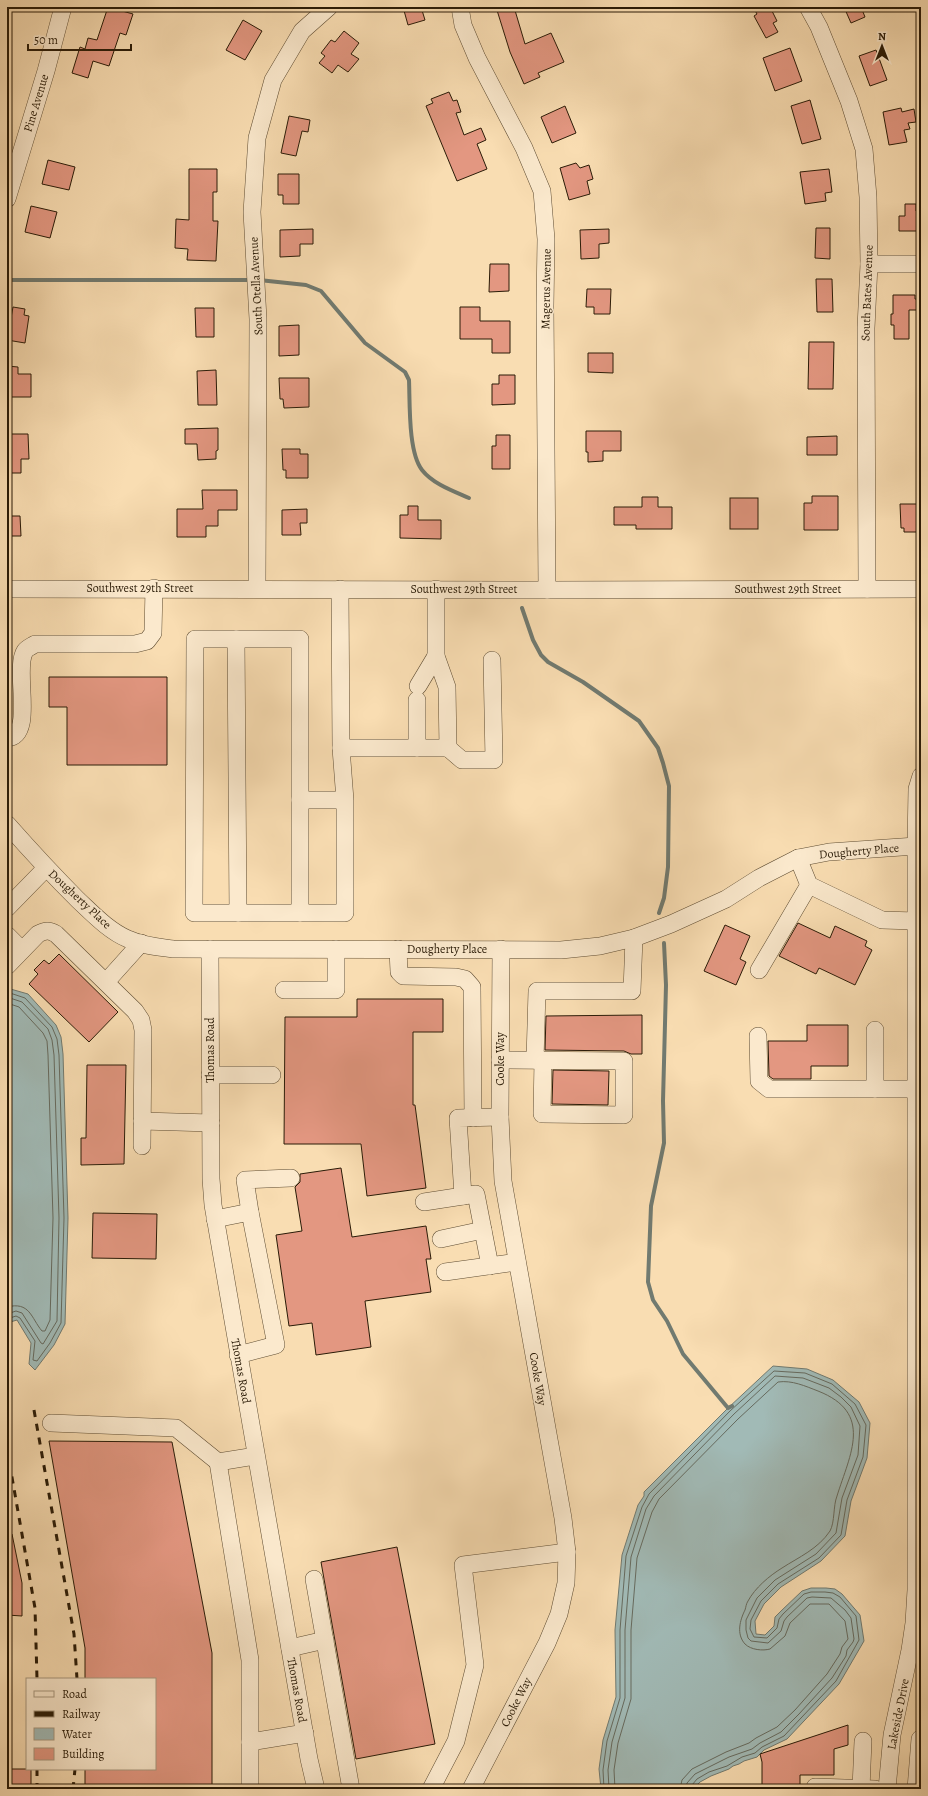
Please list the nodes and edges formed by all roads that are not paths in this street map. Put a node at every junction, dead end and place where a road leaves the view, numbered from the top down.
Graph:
1 (63, 7) edge
2 (329, 7) edge
3 (460, 7) edge
4 (808, 7) edge
5 (7, 199) edge
6 (869, 264) junction
7 (921, 264) edge
8 (7, 588) edge
9 (154, 588) junction
10 (257, 588) junction
11 (340, 589) junction
12 (436, 589) junction
13 (867, 589) junction
14 (921, 589) edge
15 (547, 590) junction
16 (236, 639) junction
17 (436, 656) junction
18 (492, 660) dead end
19 (7, 738) edge
20 (341, 748) junction
21 (417, 748) junction
22 (448, 748) junction
23 (921, 776) edge
24 (300, 800) junction
25 (345, 800) junction
26 (7, 824) edge
27 (916, 846) junction
28 (798, 858) junction
29 (46, 868) junction
30 (809, 885) junction
31 (7, 908) edge
32 (917, 910) edge
33 (238, 913) junction
34 (300, 913) junction
35 (7, 935) edge
36 (634, 938) junction
37 (141, 944) junction
38 (210, 949) junction
39 (336, 949) junction
40 (398, 949) junction
41 (501, 949) junction
42 (22, 950) junction
43 (7, 966) edge
44 (759, 970) dead end
45 (106, 982) junction
46 (284, 990) dead end
47 (875, 1030) dead end
48 (758, 1036) dead end
49 (539, 1060) junction
50 (500, 1063) junction
51 (473, 1066) junction
52 (210, 1075) junction
53 (272, 1075) dead end
54 (875, 1088) junction
55 (916, 1088) junction
56 (500, 1117) junction
57 (473, 1118) junction
58 (142, 1121) junction
59 (211, 1123) junction
60 (142, 1146) dead end
61 (291, 1178) dead end
62 (463, 1196) junction
63 (424, 1202) dead end
64 (250, 1212) junction
65 (215, 1219) junction
66 (483, 1230) junction
67 (441, 1239) dead end
68 (918, 1260) edge
69 (517, 1262) junction
70 (490, 1266) junction
71 (445, 1272) dead end
72 (918, 1332) edge
73 (238, 1355) junction
74 (918, 1413) edge
75 (51, 1423) dead end
76 (256, 1456) junction
77 (218, 1462) junction
78 (918, 1543) edge
79 (566, 1552) junction
80 (314, 1579) dead end
81 (325, 1640) junction
82 (290, 1648) junction
83 (305, 1733) junction
84 (892, 1735) junction
85 (920, 1738) edge
86 (863, 1741) dead end
87 (250, 1742) junction
88 (815, 1787) dead end
89 (861, 1788) edge
90 (250, 1789) edge
91 (316, 1789) edge
92 (351, 1789) edge
93 (431, 1789) edge
94 (471, 1789) edge
95 (875, 1789) edge
96 (887, 1789) edge
97 (916, 1789) edge

1 - 5 street, Pine Avenue
2 - 10 street, South Otella Avenue
3 - 15 street, Magerus Avenue
4 - 6 street, South Bates Avenue
6 - 7 street
6 - 13 street, South Bates Avenue
8 - 9 street, Southwest 29th Street
9 - 10 street, Southwest 29th Street
9 - 19 street
10 - 11 street, Southwest 29th Street
11 - 12 street, Southwest 29th Street
11 - 20 street
12 - 15 street, Southwest 29th Street
12 - 17 street
13 - 14 street, Southwest 29th Street
13 - 15 street, Southwest 29th Street
16 - 24 street
16 - 33 street
16 - 33 street
17 - 21 street
17 - 22 street
18 - 22 street
20 - 21 street
20 - 25 street
21 - 22 street
23 - 27 street, Lakeside Drive
24 - 25 street
24 - 34 street
25 - 34 street
26 - 29 street, Dougherty Place
27 - 28 street, Dougherty Place
27 - 32 street, Lakeside Drive
28 - 30 street
28 - 36 street, Dougherty Place
29 - 31 street
29 - 37 street, Dougherty Place
30 - 32 street
30 - 44 street
32 - 55 street, Lakeside Drive
33 - 34 street
35 - 42 street
36 - 41 street, Dougherty Place
36 - 49 street
37 - 38 street, Dougherty Place
37 - 45 street
38 - 39 street, Dougherty Place
38 - 52 street, Thomas Road
39 - 40 street, Dougherty Place
39 - 46 street
40 - 41 street, Dougherty Place
40 - 51 street
41 - 50 street, Cooke Way
42 - 43 street
42 - 45 street
45 - 58 street
47 - 54 street
48 - 54 street
49 - 49 street
49 - 50 street
50 - 51 street
50 - 56 street, Cooke Way
51 - 57 street
52 - 53 street
52 - 59 street, Thomas Road
54 - 55 street
55 - 68 street, Lakeside Drive
56 - 57 street
56 - 69 street, Cooke Way
57 - 62 street
58 - 59 street
58 - 60 street
59 - 65 street, Thomas Road
61 - 64 street
62 - 63 street
62 - 66 street
64 - 65 street
64 - 73 street
65 - 73 street, Thomas Road
66 - 67 street
66 - 70 street
68 - 72 street, Lakeside Drive
69 - 70 street
69 - 79 street, Cooke Way
70 - 71 street
72 - 74 street, Lakeside Drive
73 - 76 street, Thomas Road
74 - 78 street, Lakeside Drive
75 - 77 street
76 - 77 street
76 - 82 street, Thomas Road
77 - 87 street
78 - 84 street, Lakeside Drive
79 - 93 street
79 - 94 street, Cooke Way
80 - 81 street
81 - 82 street
81 - 92 street
82 - 83 street, Thomas Road
83 - 87 street
83 - 91 street, Thomas Road
84 - 85 street
84 - 96 street, Lakeside Drive
85 - 97 street
86 - 89 street
87 - 90 street
88 - 89 street
89 - 95 street

